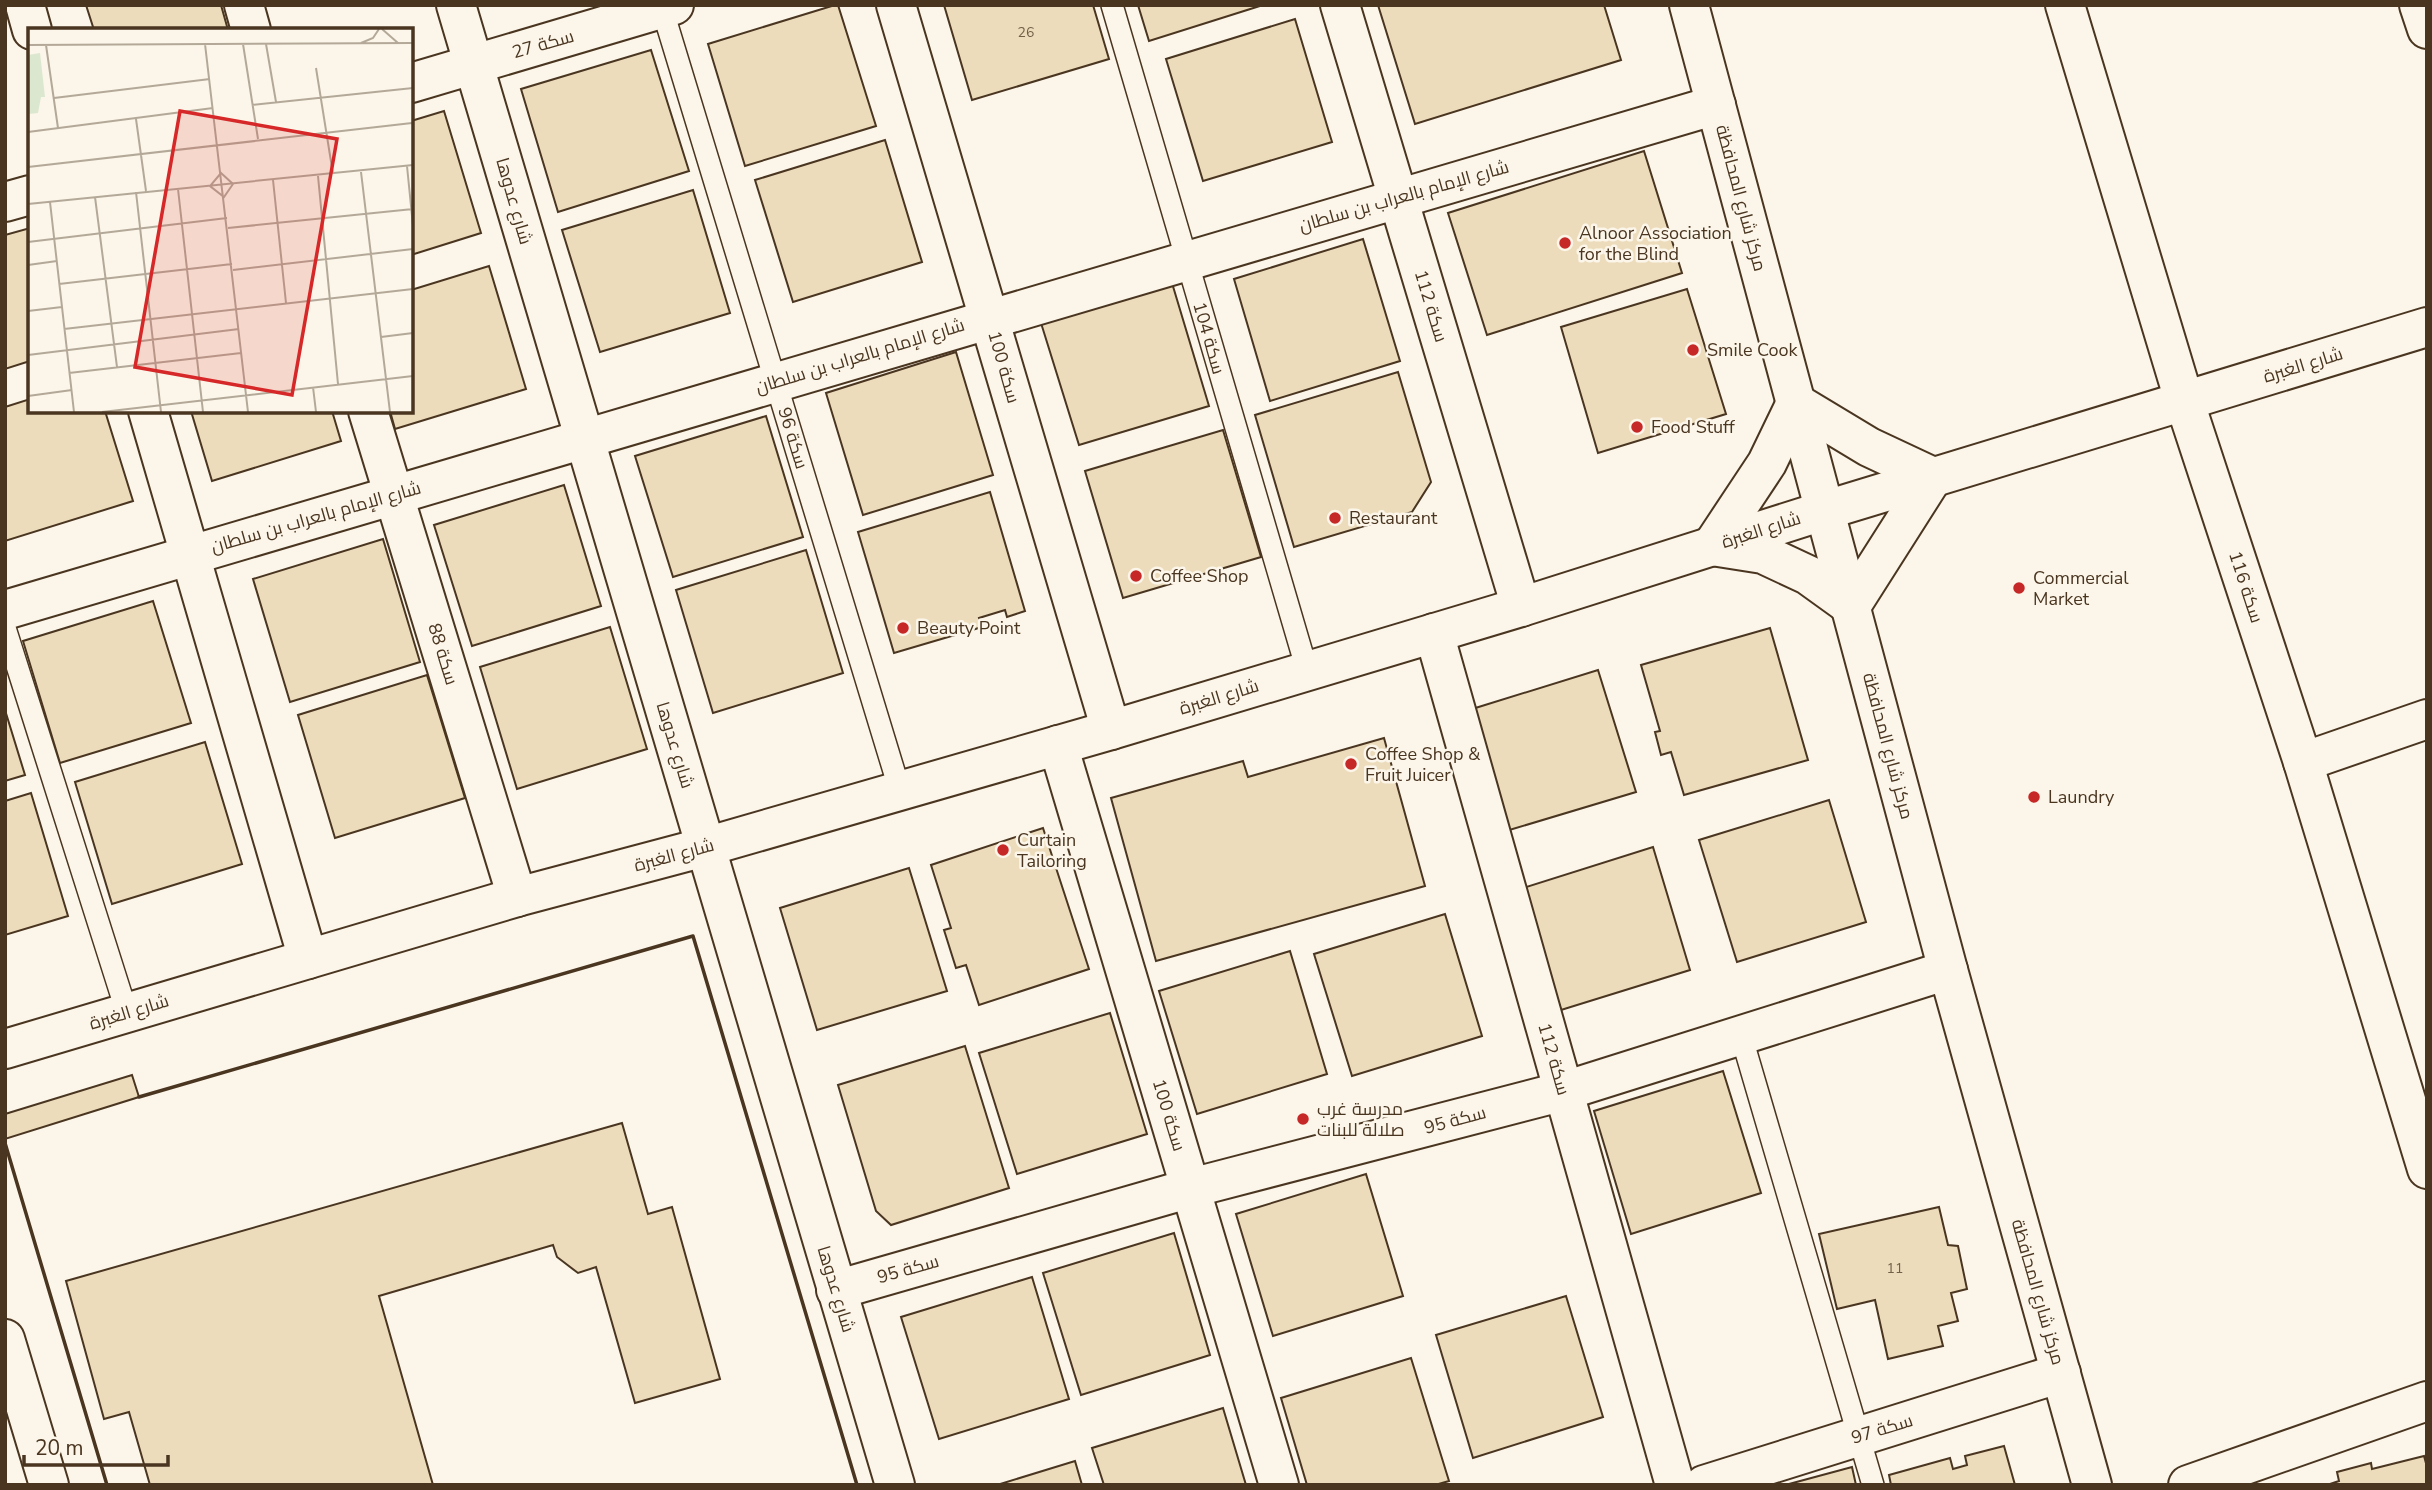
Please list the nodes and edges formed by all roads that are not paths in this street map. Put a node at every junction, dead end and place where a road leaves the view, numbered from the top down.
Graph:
1 (25, 5) edge
2 (244, 5) edge
3 (456, 5) edge
4 (896, 5) edge
5 (1112, 5) edge
6 (1340, 5) edge
7 (1689, 5) edge
8 (2065, 5) edge
9 (2419, 5) edge
10 (665, 6) edge
11 (31, 28) edge
12 (250, 28) edge
13 (2427, 29) edge
14 (473, 65) junction
15 (413, 82) edge
16 (1716, 105) junction
17 (28, 196) edge
18 (1398, 197) junction
19 (5, 202) edge
20 (1186, 260) junction
21 (989, 318) junction
22 (2427, 327) edge
23 (776, 381) junction
24 (2185, 400) junction
25 (1796, 403) junction
26 (149, 413) edge
27 (369, 413) edge
28 (584, 438) junction
29 (1933, 477) junction
30 (394, 494) junction
31 (1826, 510) junction
32 (1712, 546) junction
33 (191, 554) junction
34 (1851, 606) junction
35 (1521, 607) junction
36 (5, 610) edge
37 (5, 628) edge
38 (1434, 633) junction
39 (1307, 670) junction
40 (2427, 719) edge
41 (1111, 730) junction
42 (1058, 745) junction
43 (2303, 762) junction
44 (900, 791) junction
45 (705, 847) junction
46 (517, 897) junction
47 (308, 959) junction
48 (1948, 970) junction
49 (127, 1013) junction
50 (1741, 1035) junction
51 (5, 1049) edge
52 (1564, 1091) junction
53 (2427, 1169) edge
54 (1191, 1188) junction
55 (836, 1290) junction
56 (5, 1339) edge
57 (2061, 1373) junction
58 (2427, 1402) edge
59 (1859, 1436) junction
60 (49, 1485) edge
61 (895, 1485) edge
62 (1279, 1485) edge
63 (1675, 1485) edge
64 (1704, 1485) edge
65 (1873, 1485) edge
66 (2092, 1485) edge
67 (2188, 1485) edge

1 - 11 street
2 - 12 street
3 - 14 street, شارع عدوها
4 - 21 street, سكة 100
5 - 20 lane, سكة 104
6 - 18 street, سكة 112
7 - 16 street, مركز شارع المحافظة
8 - 24 street, سكة 116
9 - 13 street
10 - 14 street, سكة 27
10 - 23 lane, سكة 96
14 - 15 street, سكة 27
14 - 28 street, شارع عدوها
16 - 18 street, شارع الإمام بالعراب بن سلطان
16 - 25 street, مركز شارع المحافظة
17 - 19 street
18 - 20 street, شارع الإمام بالعراب بن سلطان
18 - 35 street, سكة 112
20 - 21 street, شارع الإمام بالعراب بن سلطان
20 - 39 lane, سكة 104
21 - 23 street, شارع الإمام بالعراب بن سلطان
21 - 41 street, سكة 100
22 - 24 street, شارع الغبرة
23 - 28 street, شارع الإمام بالعراب بن سلطان
23 - 44 lane, سكة 96
24 - 29 street, شارع الغبرة
24 - 43 street, سكة 116
25 - 29 street
25 - 31 street, مركز شارع المحافظة
25 - 32 street
26 - 33 street
27 - 30 street, سكة 88
28 - 30 street, شارع الإمام بالعراب بن سلطان
28 - 45 street, شارع عدوها
29 - 31 street, شارع الغبرة
29 - 34 street
30 - 33 street, شارع الإمام بالعراب بن سلطان
30 - 46 street, سكة 88
31 - 32 street, شارع الغبرة
31 - 34 street, مركز شارع المحافظة
32 - 34 street
32 - 35 street, شارع الغبرة
33 - 36 street, شارع الإمام بالعراب بن سلطان
33 - 47 street
34 - 48 street, مركز شارع المحافظة
35 - 38 street, شارع الغبرة
37 - 49 lane
38 - 39 street, شارع الغبرة
38 - 52 street, سكة 112
39 - 41 street, شارع الغبرة
40 - 43 street
41 - 42 street, شارع الغبرة
42 - 44 street, شارع الغبرة
42 - 54 street, سكة 100
43 - 53 street, سكة 116
44 - 45 street, شارع الغبرة
45 - 46 street, شارع الغبرة
45 - 55 street, شارع عدوها
46 - 47 street, شارع الغبرة
47 - 49 street, شارع الغبرة
48 - 50 street, سكة 95
48 - 57 street, مركز شارع المحافظة
49 - 51 street, شارع الغبرة
50 - 52 street, سكة 95
50 - 59 lane
52 - 54 street, سكة 95
52 - 63 street, سكة 112
54 - 55 street, سكة 95
54 - 62 street, سكة 100
55 - 61 street, شارع عدوها
56 - 60 street
57 - 59 street, سكة 97
57 - 66 street, مركز شارع المحافظة
58 - 67 street
59 - 64 street, سكة 97
59 - 65 lane

